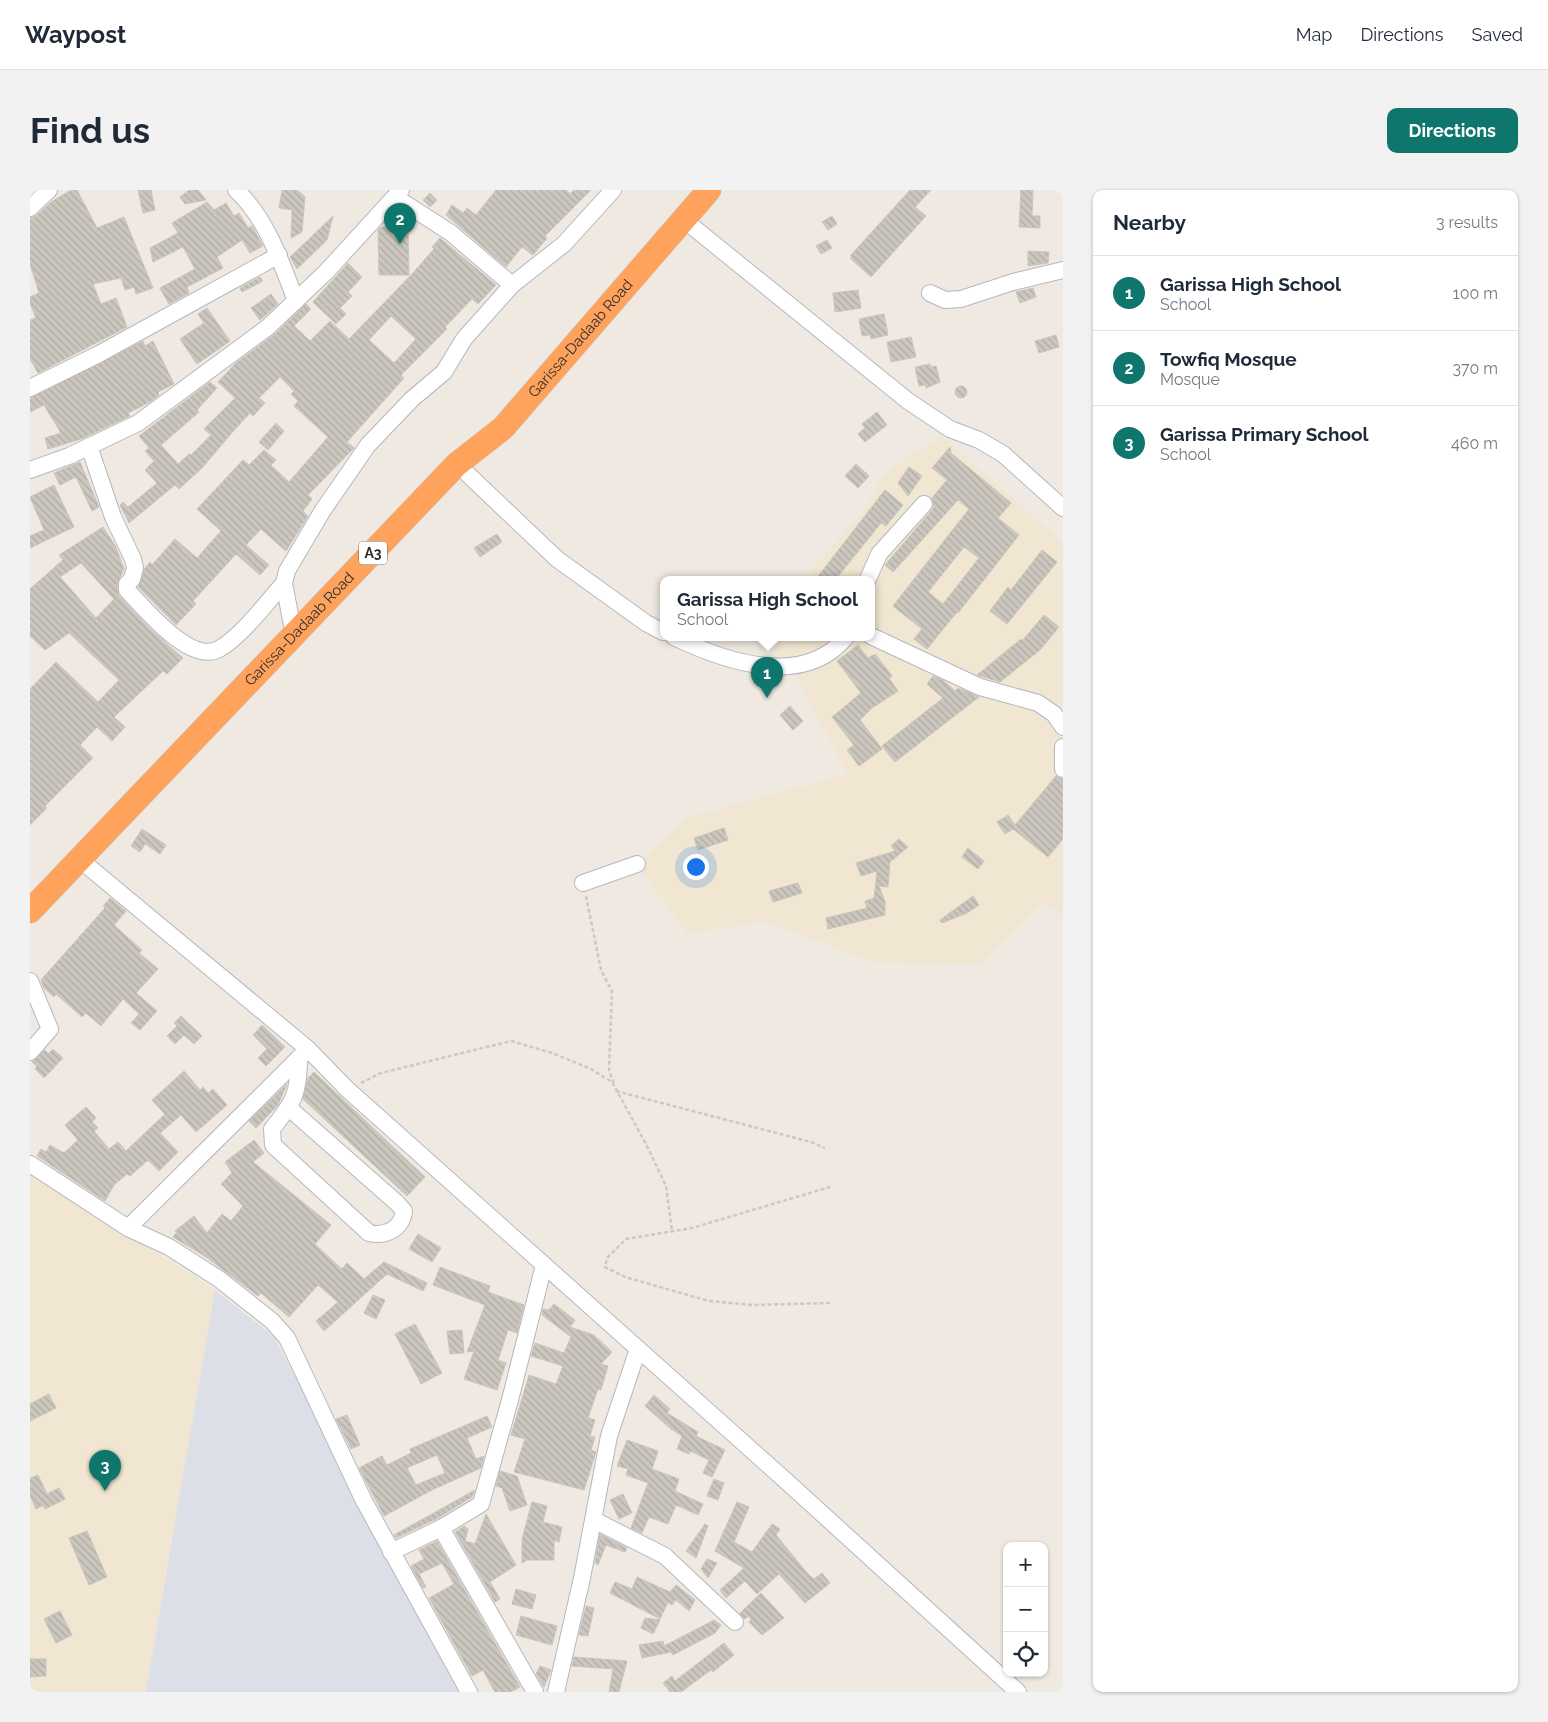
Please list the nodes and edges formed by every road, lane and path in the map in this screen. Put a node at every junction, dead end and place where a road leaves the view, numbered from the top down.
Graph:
1 (236, 190) edge
2 (613, 190) edge
3 (709, 190) edge
4 (44, 192) edge
5 (398, 194) edge
6 (30, 208) edge
7 (683, 219) junction
8 (279, 255) junction
9 (1063, 270) edge
10 (512, 286) junction
11 (930, 294) dead end
12 (296, 301) junction
13 (30, 388) edge
14 (89, 446) junction
15 (456, 464) junction
16 (30, 470) edge
17 (924, 504) dead end
18 (1063, 508) edge
19 (869, 576) edge
20 (284, 583) junction
21 (660, 630) edge
22 (294, 636) junction
23 (875, 638) edge
24 (682, 641) edge
25 (842, 641) edge
26 (1063, 727) edge
27 (1063, 747) edge
28 (1063, 769) edge
29 (78, 858) junction
30 (637, 864) dead end
31 (583, 883) joint
32 (30, 911) edge
33 (30, 981) edge
34 (30, 1052) edge
35 (303, 1054) junction
36 (347, 1089) junction
37 (617, 1092) junction
38 (289, 1108) junction
39 (825, 1148) dead end
40 (30, 1164) edge
41 (830, 1187) dead end
42 (128, 1228) junction
43 (672, 1231) junction
44 (544, 1265) junction
45 (830, 1303) dead end
46 (638, 1349) junction
47 (594, 1520) junction
48 (441, 1528) junction
49 (391, 1552) junction
50 (735, 1622) dead end
51 (469, 1692) edge
52 (535, 1692) edge
53 (556, 1692) edge
54 (1018, 1692) edge

1 - 8 street
2 - 10 street
3 - 7 highway, Garissa-Dadaab Road / A3
4 - 6 street
5 - 10 street
5 - 12 street
7 - 15 highway, Garissa-Dadaab Road / A3
7 - 18 street
8 - 12 street
8 - 13 street
9 - 11 street
10 - 20 street
12 - 14 street
14 - 16 street
14 - 20 street
15 - 21 street
15 - 22 highway, Garissa-Dadaab Road / A3
17 - 19 street
20 - 22 street
22 - 29 highway, Garissa-Dadaab Road / A3
23 - 26 street
24 - 25 street
27 - 28 street
29 - 32 highway, Garissa-Dadaab Road / A3
29 - 35 street
30 - 31 street
31 - 37 path
33 - 34 street
35 - 36 street
35 - 38 street
35 - 42 street
36 - 37 path
36 - 44 street
37 - 39 path
37 - 43 path
38 - 38 street
40 - 42 street
41 - 43 path
42 - 49 street
43 - 45 path
44 - 46 street
44 - 48 street
46 - 47 street
46 - 54 street
47 - 50 street
47 - 53 street
48 - 49 street
48 - 52 street
49 - 51 street

